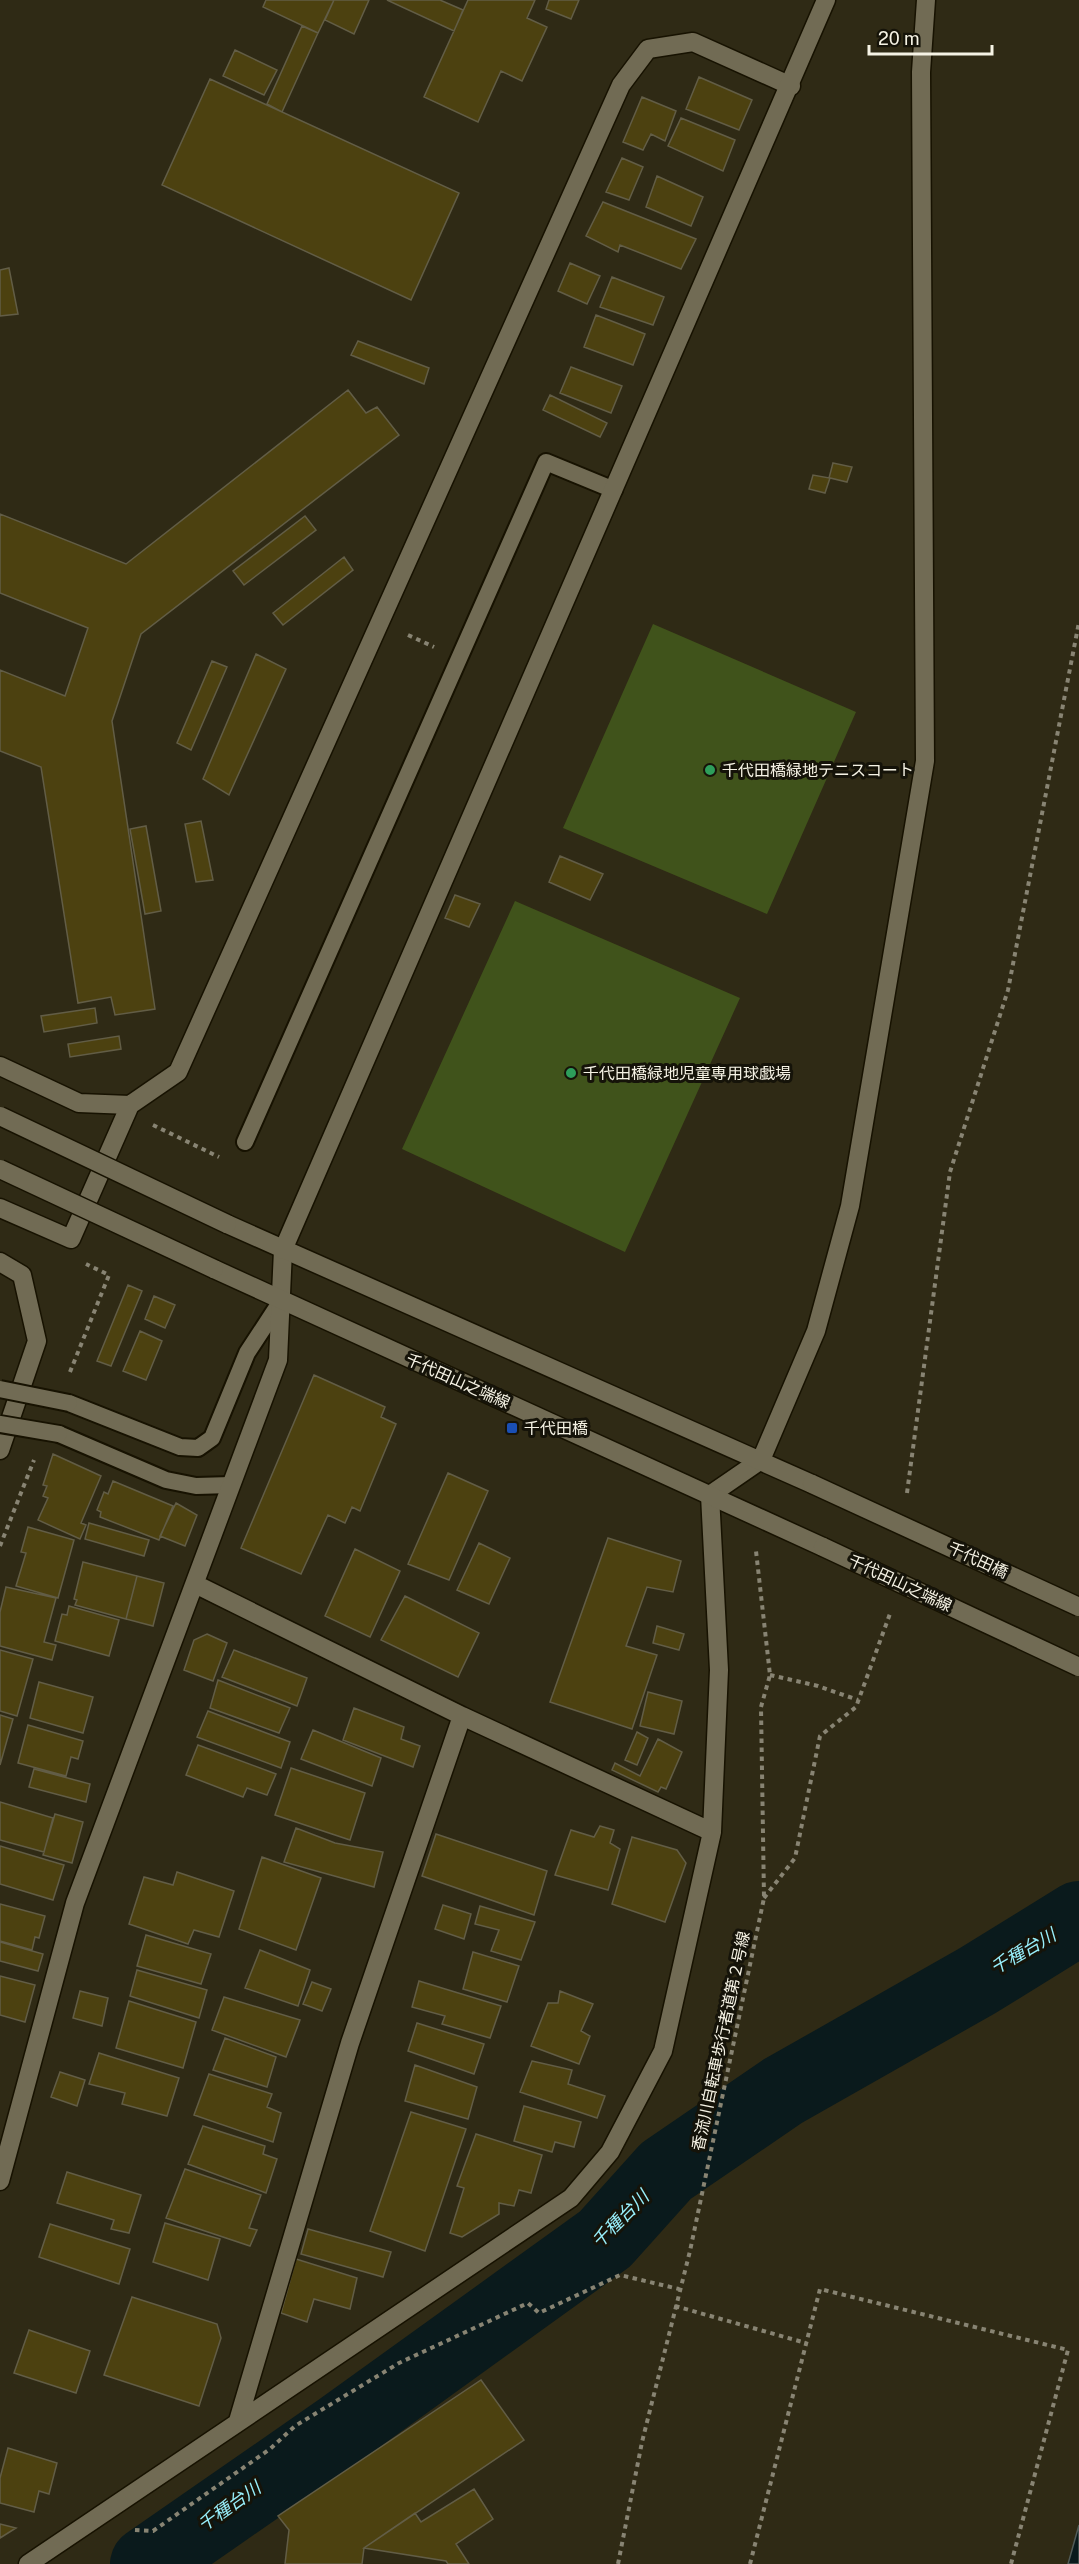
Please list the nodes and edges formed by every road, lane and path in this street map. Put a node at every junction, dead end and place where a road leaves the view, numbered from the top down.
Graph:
1 (826, 0) edge
2 (926, 0) edge
3 (790, 86) junction
4 (614, 490) junction
5 (1079, 622) edge
6 (379, 624) junction
7 (459, 658) junction
8 (0, 1066) edge
9 (130, 1105) junction
10 (0, 1116) edge
11 (147, 1122) dead end
12 (245, 1142) dead end
13 (222, 1158) dead end
14 (0, 1169) edge
15 (0, 1208) edge
16 (283, 1250) junction
17 (0, 1262) edge
18 (281, 1300) junction
19 (0, 1389) edge
20 (0, 1424) edge
21 (0, 1450) edge
22 (761, 1460) junction
23 (231, 1485) junction
24 (710, 1495) junction
25 (906, 1500) dead end
26 (752, 1515) junction
27 (195, 1584) junction
28 (892, 1604) dead end
29 (1079, 1606) edge
30 (1079, 1667) edge
31 (770, 1675) junction
32 (858, 1700) junction
33 (462, 1716) junction
34 (712, 1832) junction
35 (764, 1898) junction
36 (0, 2181) edge
37 (679, 2289) junction
38 (675, 2306) junction
39 (806, 2343) junction
40 (238, 2421) junction
41 (124, 2529) dead end
42 (28, 2564) edge
43 (618, 2564) edge
44 (750, 2564) edge
45 (1011, 2564) edge

1 - 3 street
2 - 22 street
3 - 4 street
3 - 6 street
4 - 7 lane
4 - 16 street
5 - 25 path
6 - 7 path
6 - 9 street
7 - 12 lane
8 - 9 street
9 - 15 street
10 - 16 street, bridge
11 - 13 path
14 - 18 street, 千代田山之端線, bridge
16 - 18 street
16 - 22 street
17 - 21 street
18 - 19 lane, bridge
18 - 23 street
18 - 24 street, 千代田山之端線
20 - 23 lane, bridge
22 - 24 street
22 - 29 street, 千代田橋, bridge
23 - 27 street
24 - 26 street, 千代田山之端線
24 - 34 street
26 - 30 street, 千代田山之端線, bridge
26 - 31 path, 香流川自転車歩行者道第２号線
27 - 33 street
27 - 36 street
28 - 32 path
31 - 32 path
31 - 35 path, 香流川自転車歩行者道第２号線
32 - 35 path
33 - 34 street
33 - 40 street
34 - 40 street
35 - 37 path, 香流川自転車歩行者道第２号線
37 - 38 path, 香流川自転車歩行者道第２号線
37 - 41 path
38 - 39 path
38 - 43 path, 香流川自転車歩行者道第２号線
39 - 44 path
39 - 45 path
40 - 42 street

